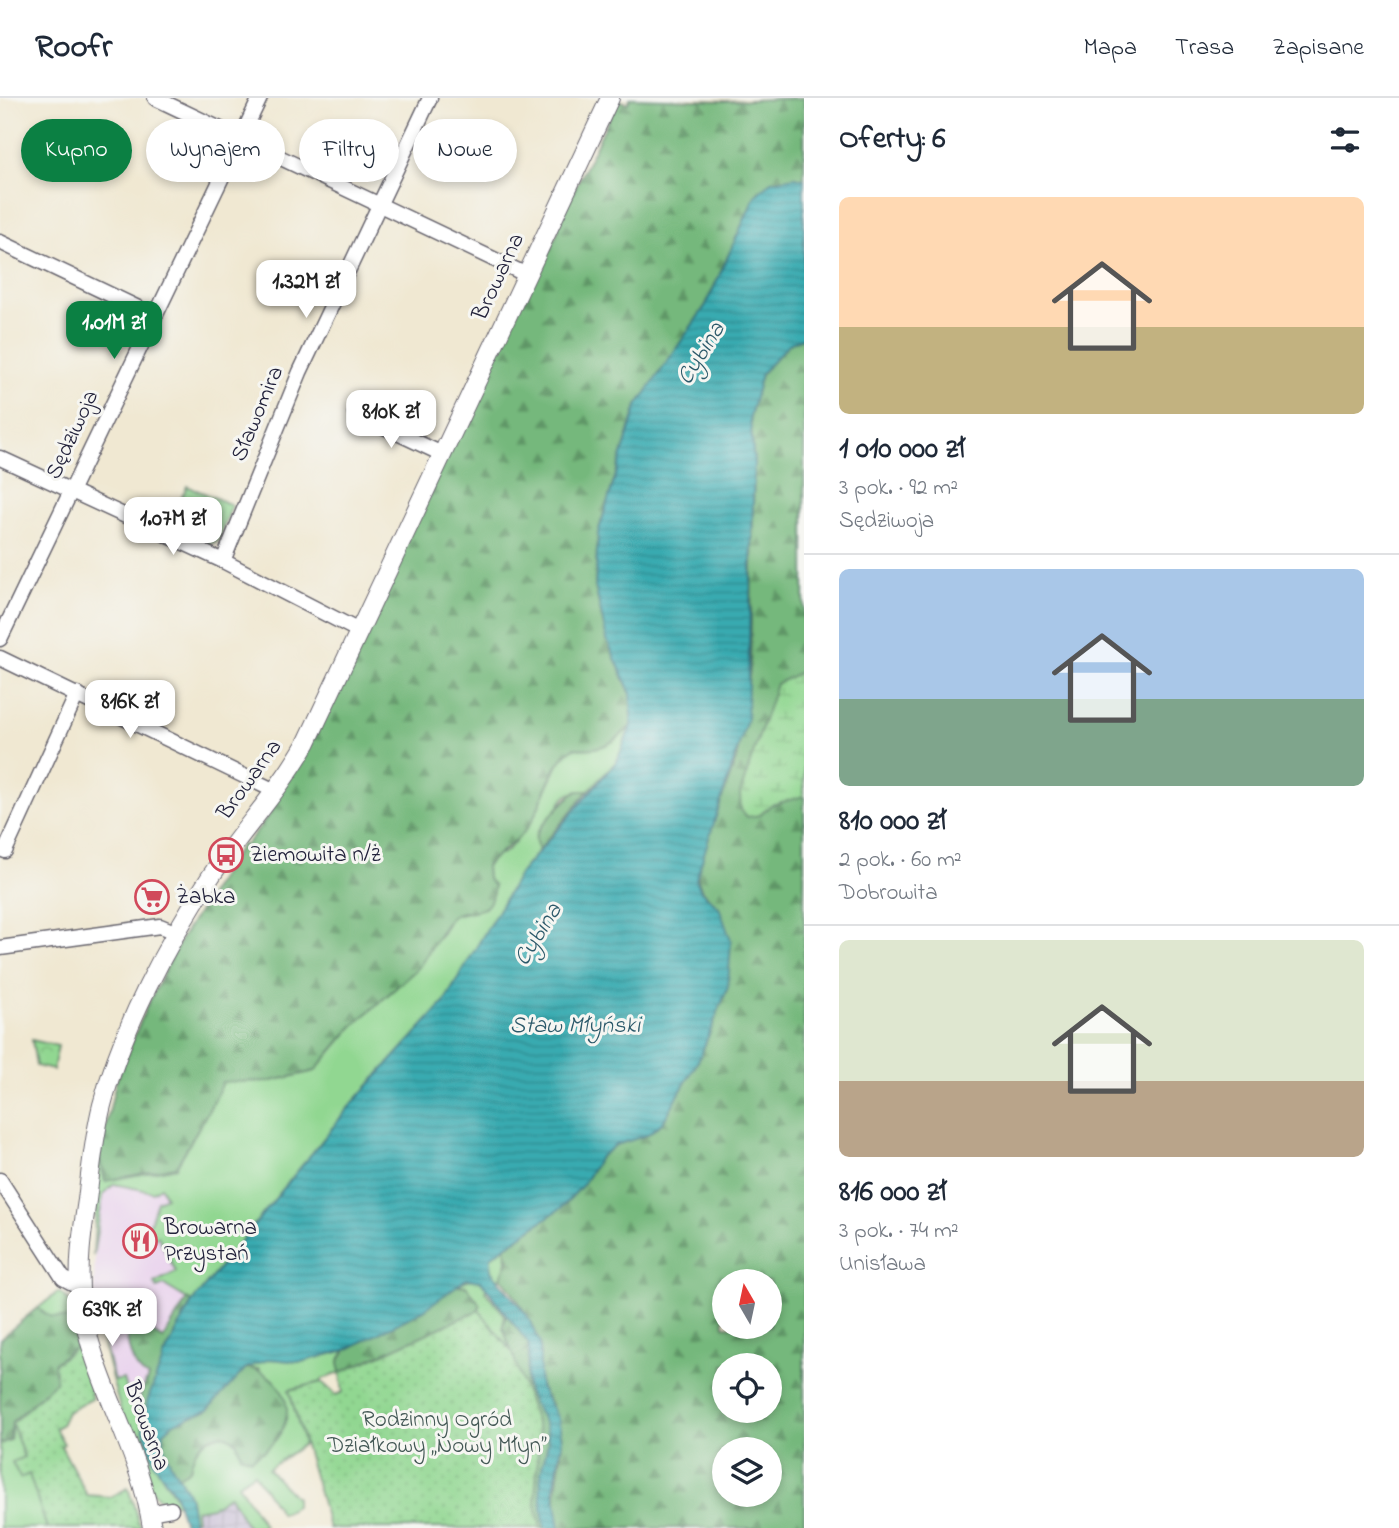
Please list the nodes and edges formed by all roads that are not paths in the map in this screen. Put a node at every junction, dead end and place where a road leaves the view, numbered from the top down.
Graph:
1 (156, 98) edge
2 (260, 98) edge
3 (430, 98) edge
4 (610, 98) edge
5 (198, 119) edge
6 (250, 119) edge
7 (285, 161) edge
8 (219, 182) edge
9 (380, 204) junction
10 (0, 242) edge
11 (527, 275) junction
12 (155, 316) junction
13 (355, 413) dead end
14 (442, 454) junction
15 (0, 458) edge
16 (72, 491) junction
17 (223, 561) junction
18 (359, 631) junction
19 (0, 639) edge
20 (0, 658) edge
21 (77, 694) junction
22 (275, 791) junction
23 (5, 851) dead end
24 (177, 933) junction
25 (0, 948) edge
26 (0, 1180) edge
27 (80, 1287) junction
28 (171, 1509) dead end
29 (150, 1521) edge

1 - 5 street
2 - 6 street, Sędziwoja
3 - 9 street, Sławomira
4 - 11 street, Browarna
7 - 9 street
8 - 12 street, Sędziwoja
9 - 11 street
9 - 17 street, Sławomira
10 - 12 street
11 - 14 street, Browarna
12 - 16 street, Sędziwoja
13 - 14 street
14 - 18 street, Browarna
15 - 16 street
16 - 17 street
16 - 19 street, Sędziwoja
17 - 18 street
18 - 22 street, Browarna
20 - 21 street
21 - 22 street
21 - 23 street
22 - 24 street, Browarna
24 - 25 street
24 - 27 street, Browarna
26 - 27 street
27 - 29 street, Browarna
28 - 29 street, Browarna

